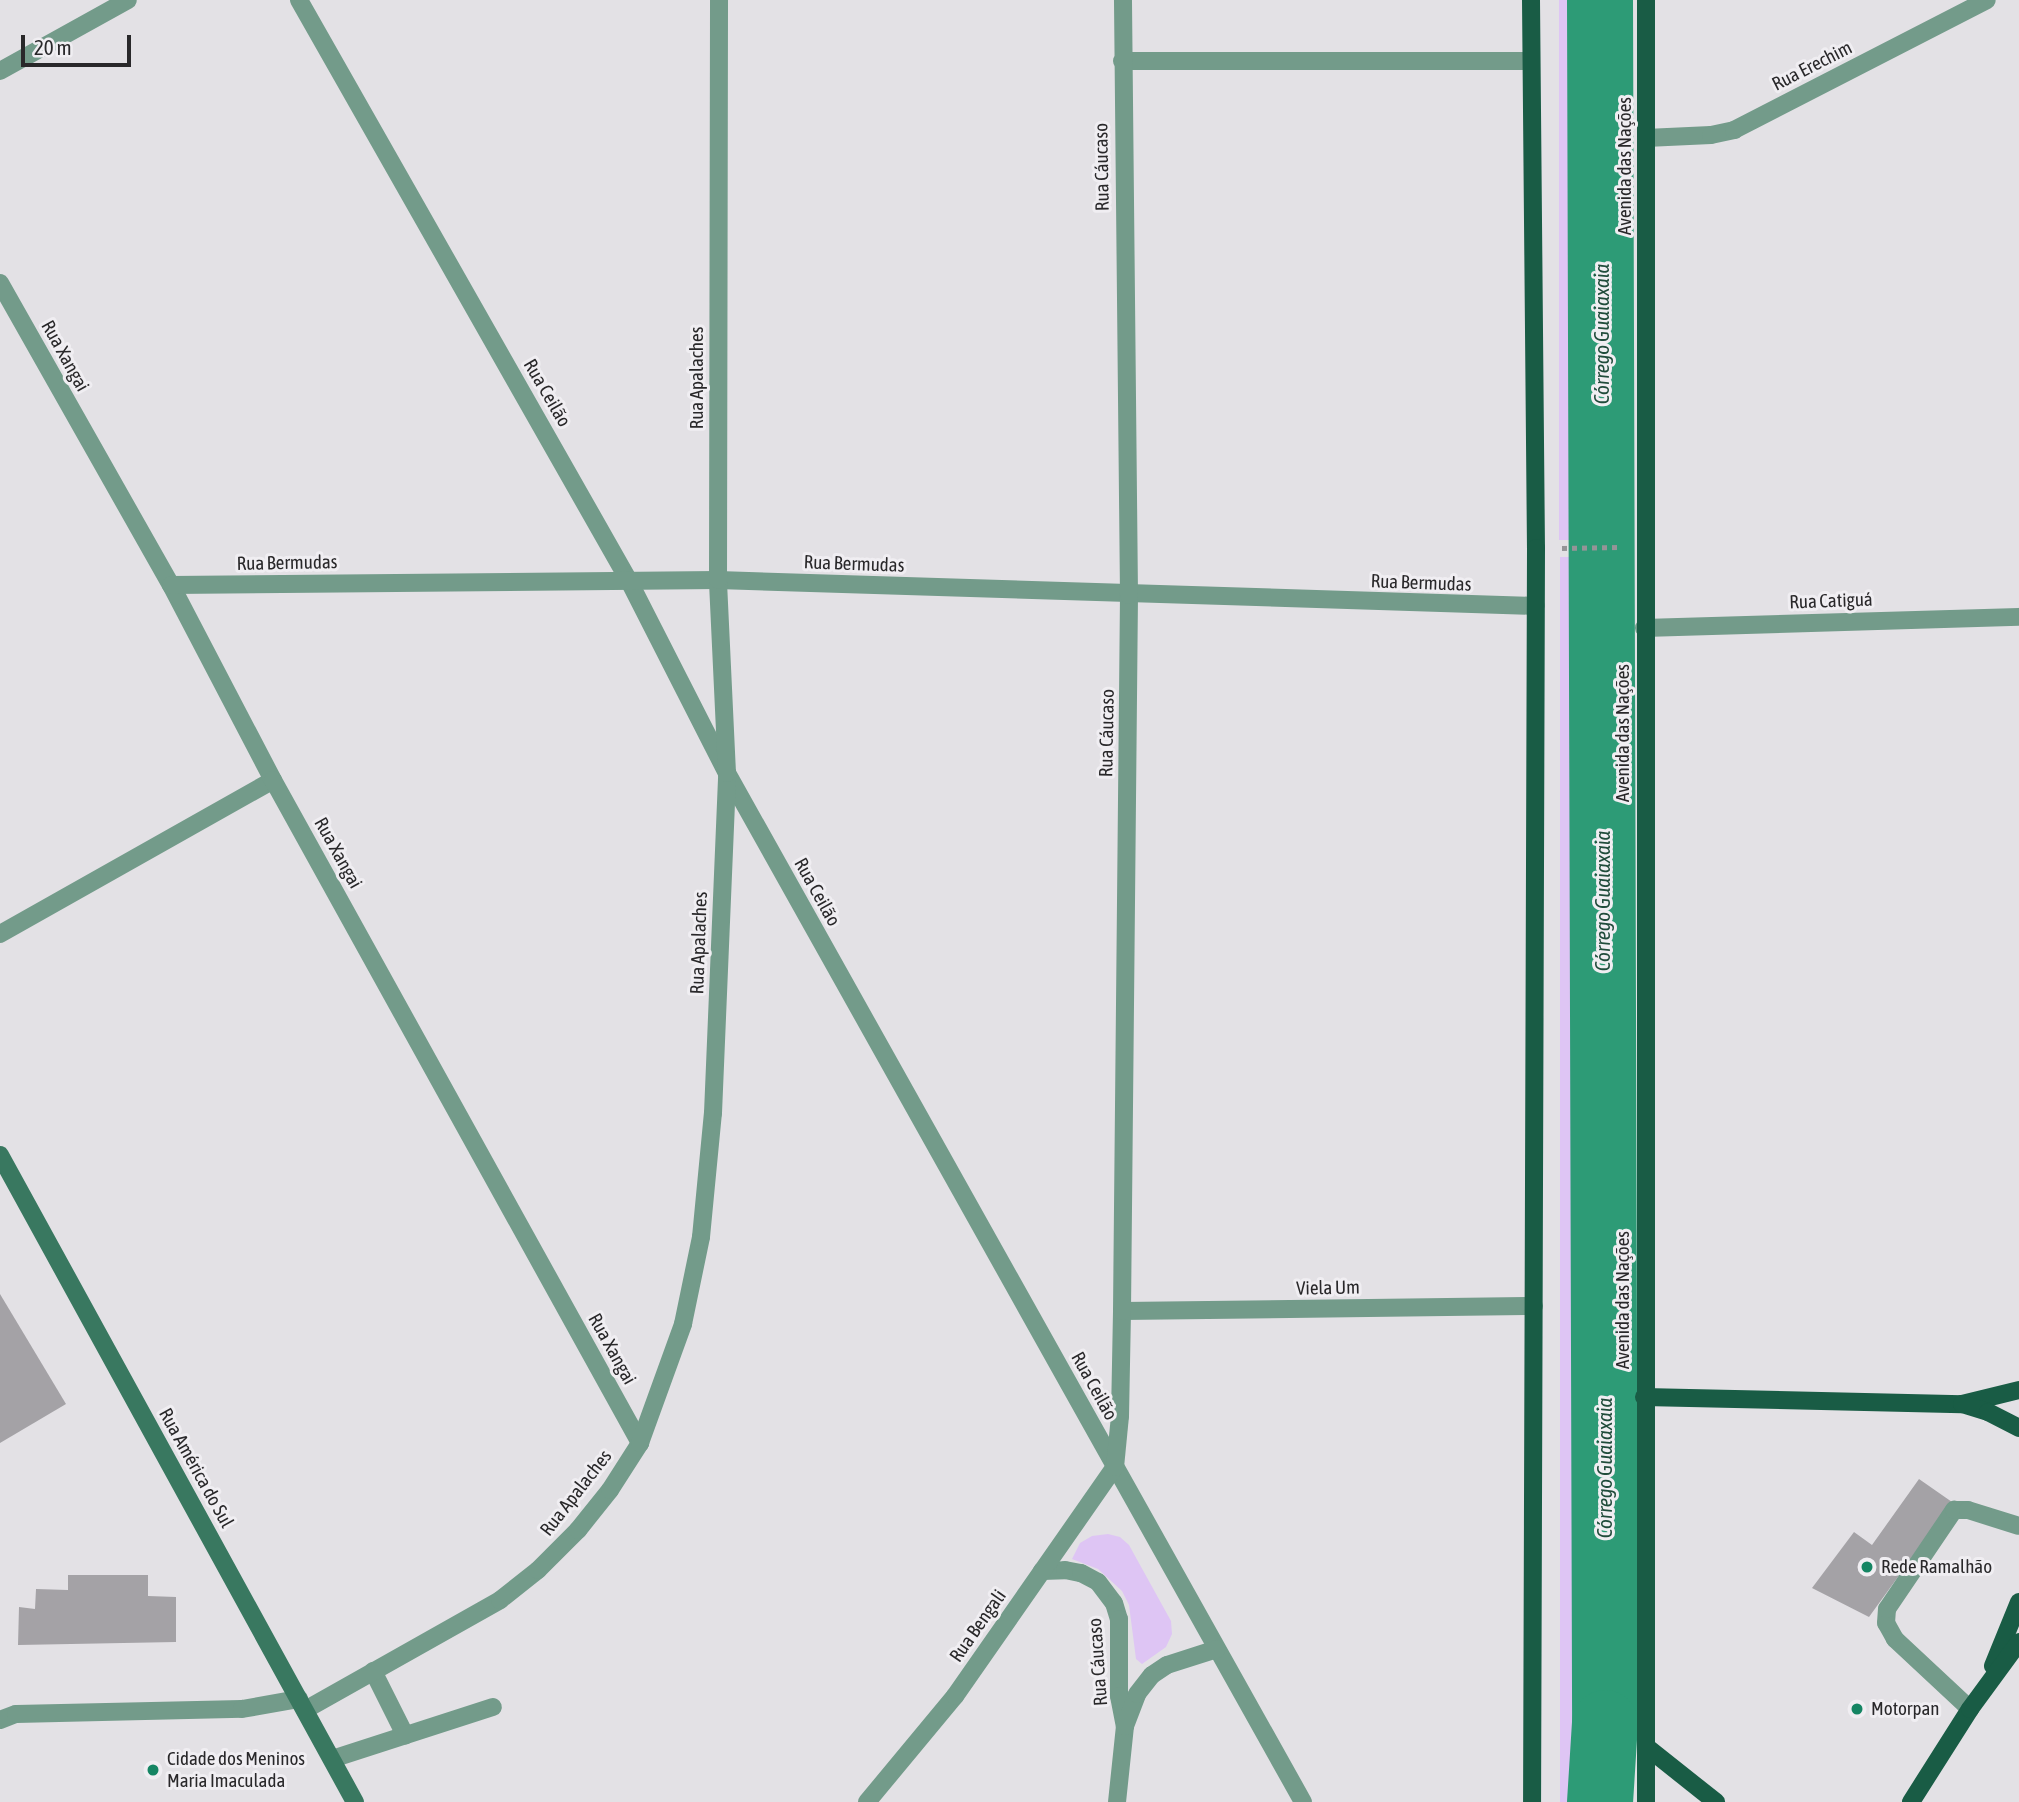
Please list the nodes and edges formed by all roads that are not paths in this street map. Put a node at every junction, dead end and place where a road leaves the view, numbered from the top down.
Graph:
1 (128, 0) edge
2 (299, 0) edge
3 (719, 0) edge
4 (1123, 0) edge
5 (1531, 0) edge
6 (1646, 0) edge
7 (1987, 0) edge
8 (1122, 61) junction
9 (1531, 61) junction
10 (0, 71) edge
11 (1646, 138) junction
12 (0, 283) edge
13 (718, 580) junction
14 (629, 581) junction
15 (171, 585) junction
16 (1129, 595) junction
17 (1536, 606) junction
18 (2019, 617) edge
19 (1644, 628) junction
20 (727, 773) junction
21 (273, 780) junction
22 (0, 933) edge
23 (0, 1155) edge
24 (1534, 1306) junction
25 (1122, 1311) junction
26 (2019, 1390) edge
27 (1644, 1397) junction
28 (1962, 1404) junction
29 (2019, 1428) edge
30 (640, 1443) junction
31 (1115, 1467) junction
32 (2019, 1526) edge
33 (1042, 1571) junction
34 (2019, 1602) edge
35 (2019, 1630) edge
36 (2019, 1642) edge
37 (1217, 1649) junction
38 (373, 1671) junction
39 (1984, 1689) junction
40 (302, 1704) junction
41 (494, 1707) dead end
42 (1969, 1709) junction
43 (0, 1720) edge
44 (1125, 1726) junction
45 (405, 1735) junction
46 (1648, 1748) junction
47 (332, 1759) junction
48 (1909, 1801) edge
49 (355, 1802) edge
50 (867, 1802) edge
51 (1117, 1802) edge
52 (1303, 1802) edge
53 (1532, 1802) edge
54 (1646, 1802) edge
55 (1716, 1802) edge

1 - 10 street
2 - 14 street, Rua Ceilão
3 - 13 street, Rua Apalaches
4 - 8 street, Rua Cáucaso
5 - 9 main road
6 - 11 main road, Avenida das Nações
7 - 11 street, Rua Erechim
8 - 9 street
8 - 16 street, Rua Cáucaso
9 - 17 main road
11 - 19 main road, Avenida das Nações
12 - 15 street, Rua Xangai
13 - 14 street, Rua Bermudas
13 - 16 street, Rua Bermudas
13 - 20 street, Rua Apalaches
14 - 15 street, Rua Bermudas
14 - 20 street, Rua Ceilão
15 - 21 street, Rua Xangai
16 - 17 street, Rua Bermudas
16 - 25 street, Rua Cáucaso
17 - 24 main road
18 - 19 street, Rua Catiguá
19 - 27 main road, Avenida das Nações
20 - 30 street, Rua Apalaches
20 - 31 street, Rua Ceilão
21 - 22 street
21 - 30 street, Rua Xangai
23 - 40 main road, Rua América do Sul
24 - 25 street, Viela Um
24 - 53 main road
25 - 31 street, Rua Cáucaso
26 - 28 main road
27 - 28 main road
27 - 46 main road, Avenida das Nações
28 - 29 main road
30 - 38 street, Rua Apalaches
31 - 33 street, Rua Bengali
31 - 37 street, Rua Ceilão
32 - 42 street
33 - 44 street, Rua Cáucaso
33 - 50 street, Rua Bengali
34 - 39 main road
35 - 39 main road
36 - 39 main road
37 - 44 street
37 - 52 street, Rua Ceilão
38 - 40 street, Rua Apalaches
38 - 45 street
39 - 42 main road
40 - 43 street, Rua Apalaches
40 - 47 main road, Rua América do Sul
41 - 45 street
42 - 48 main road
44 - 51 street, Rua Cáucaso
45 - 47 street
46 - 54 main road, Avenida das Nações
46 - 55 main road
47 - 49 main road, Rua América do Sul

